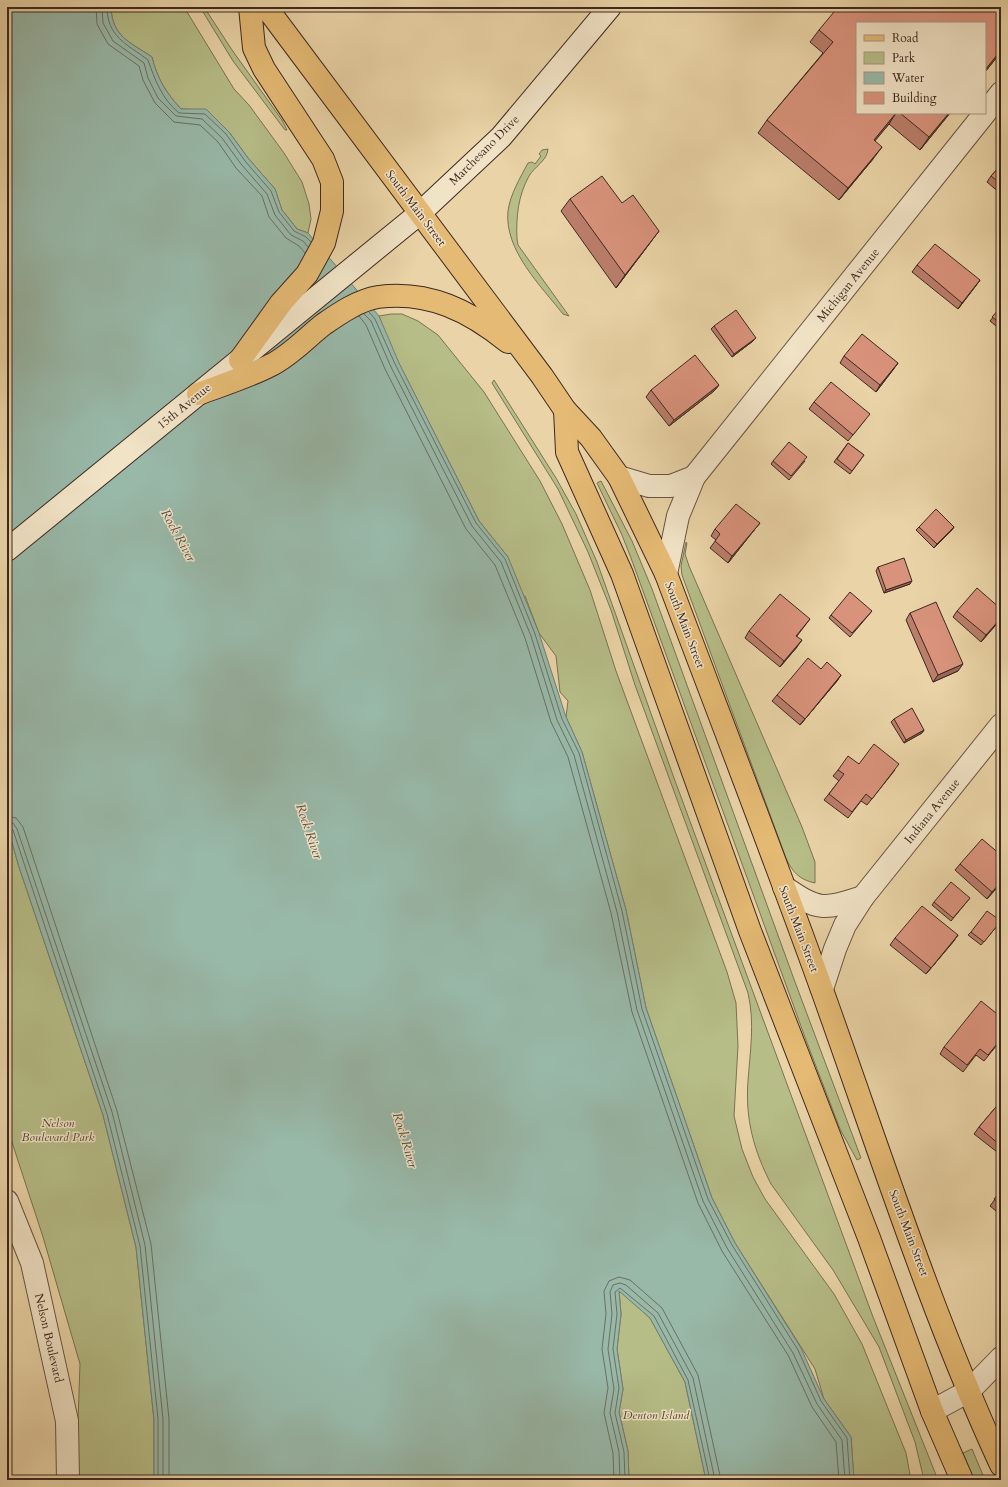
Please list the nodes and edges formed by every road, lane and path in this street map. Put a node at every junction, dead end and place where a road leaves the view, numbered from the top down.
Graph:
1 (250, 7) edge
2 (266, 7) edge
3 (610, 7) edge
4 (1001, 93) edge
5 (986, 112) edge
6 (984, 114) edge
7 (420, 213) junction
8 (362, 261) joint
9 (528, 358) junction
10 (240, 360) junction
11 (198, 394) junction
12 (565, 410) junction
13 (619, 477) junction
14 (694, 477) junction
15 (7, 550) edge
16 (666, 574) junction
17 (1001, 725) edge
18 (784, 887) junction
19 (864, 897) junction
20 (822, 990) junction
21 (7, 1201) edge
22 (1001, 1358) edge
23 (969, 1391) junction
24 (932, 1411) junction
25 (1001, 1465) edge
26 (68, 1480) edge
27 (962, 1480) edge

1 - 10 main road
2 - 7 main road, South Main Street
3 - 7 street, Marchesano Drive
4 - 5 street, Michigan Avenue
6 - 14 street, Michigan Avenue
7 - 8 street, Marchesano Drive
7 - 9 main road, South Main Street
8 - 10 street, 15th Avenue
9 - 11 main road
9 - 12 main road, South Main Street
10 - 11 street, 15th Avenue
11 - 15 street, 15th Avenue
12 - 13 main road, South Main Street
12 - 24 main road
13 - 14 street, Michigan Avenue
13 - 16 main road, South Main Street
14 - 16 street, Michigan Avenue
16 - 18 main road, South Main Street
17 - 19 street, Indiana Avenue
18 - 19 street
18 - 20 main road, South Main Street
19 - 20 street, Indiana Avenue
20 - 23 main road, South Main Street
21 - 26 street, Nelson Boulevard
22 - 23 street
23 - 24 street
23 - 25 main road, South Main Street
24 - 27 main road

